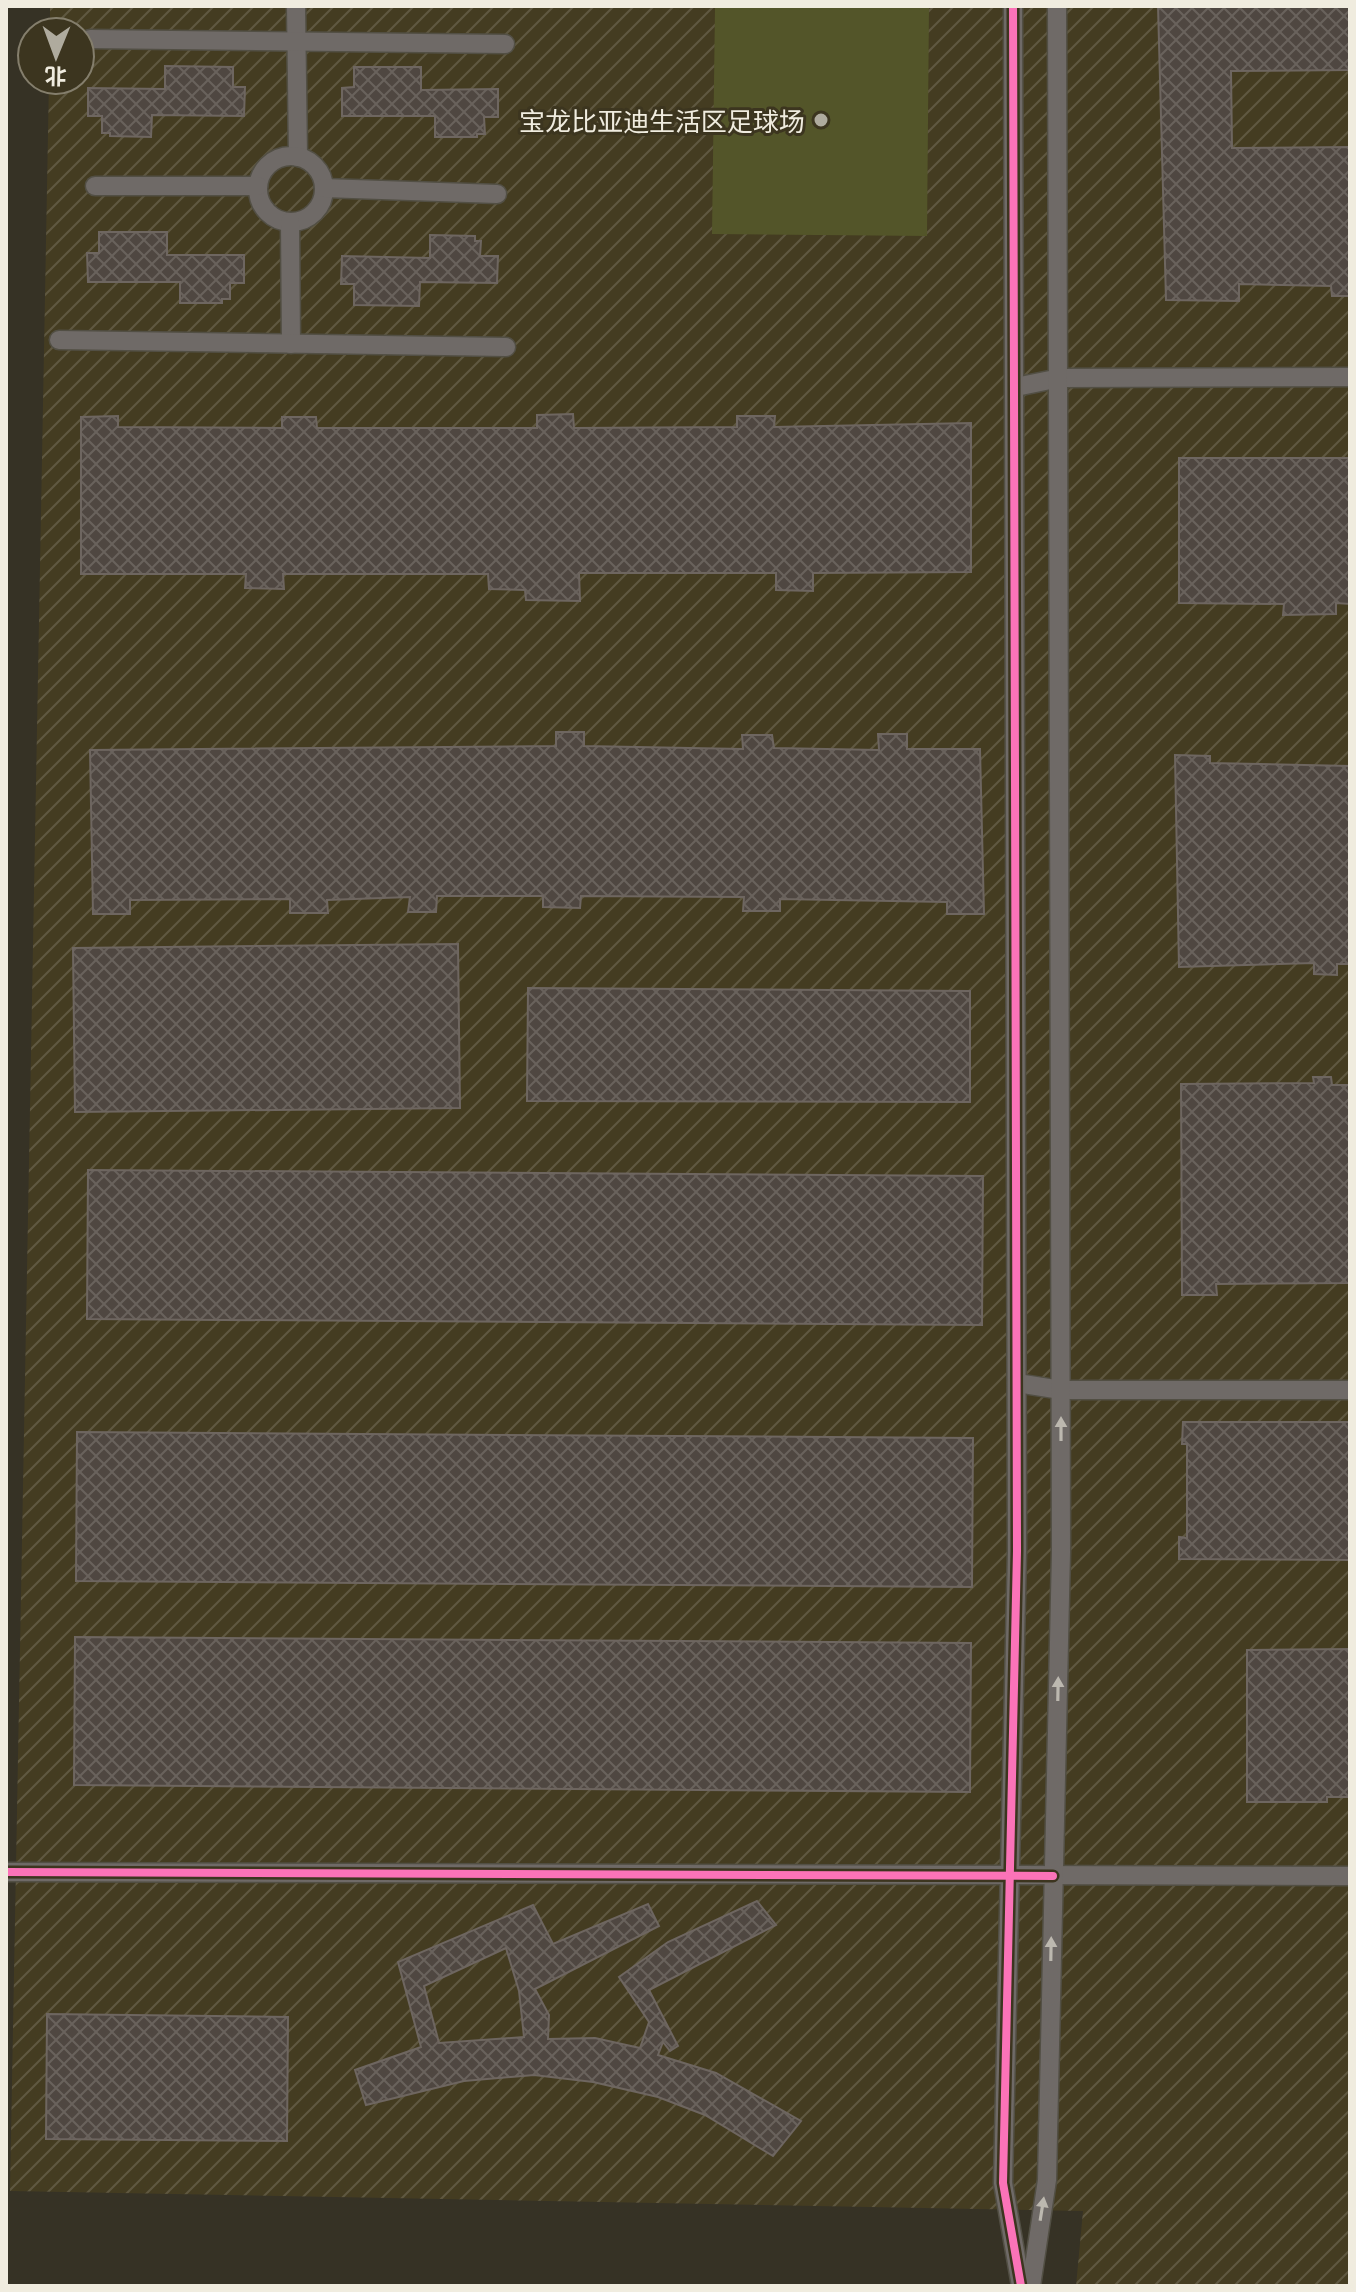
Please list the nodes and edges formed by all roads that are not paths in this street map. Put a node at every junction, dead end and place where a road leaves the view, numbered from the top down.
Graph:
1 (296, 6) edge
2 (1013, 6) edge
3 (1057, 6) edge
4 (96, 39) edge
5 (296, 41) junction
6 (505, 44) dead end
7 (298, 157) junction
8 (95, 186) dead end
9 (258, 186) junction
10 (324, 188) junction
11 (497, 194) dead end
12 (290, 222) junction
13 (59, 340) dead end
14 (291, 344) junction
15 (506, 347) dead end
16 (1350, 377) edge
17 (1060, 378) junction
18 (1016, 387) junction
19 (1017, 1383) junction
20 (1061, 1390) junction
21 (1350, 1390) edge
22 (6, 1872) edge
23 (1053, 1876) junction
24 (1350, 1876) edge
25 (1009, 1877) junction
26 (1021, 2286) edge
27 (1031, 2286) edge

1 - 5 street
2 - 18 street
3 - 17 street
4 - 5 street
5 - 6 street
5 - 7 street
7 - 9 street
7 - 10 street
8 - 9 street
9 - 12 street
10 - 11 street
10 - 12 street
12 - 14 street
13 - 14 street
14 - 15 street
16 - 17 street
17 - 18 street
17 - 20 street
18 - 19 street
19 - 20 street
19 - 25 street
20 - 21 street
23 -> 20 street
22 - 25 street
23 - 24 street
23 - 25 street
27 -> 23 street
25 - 26 street

